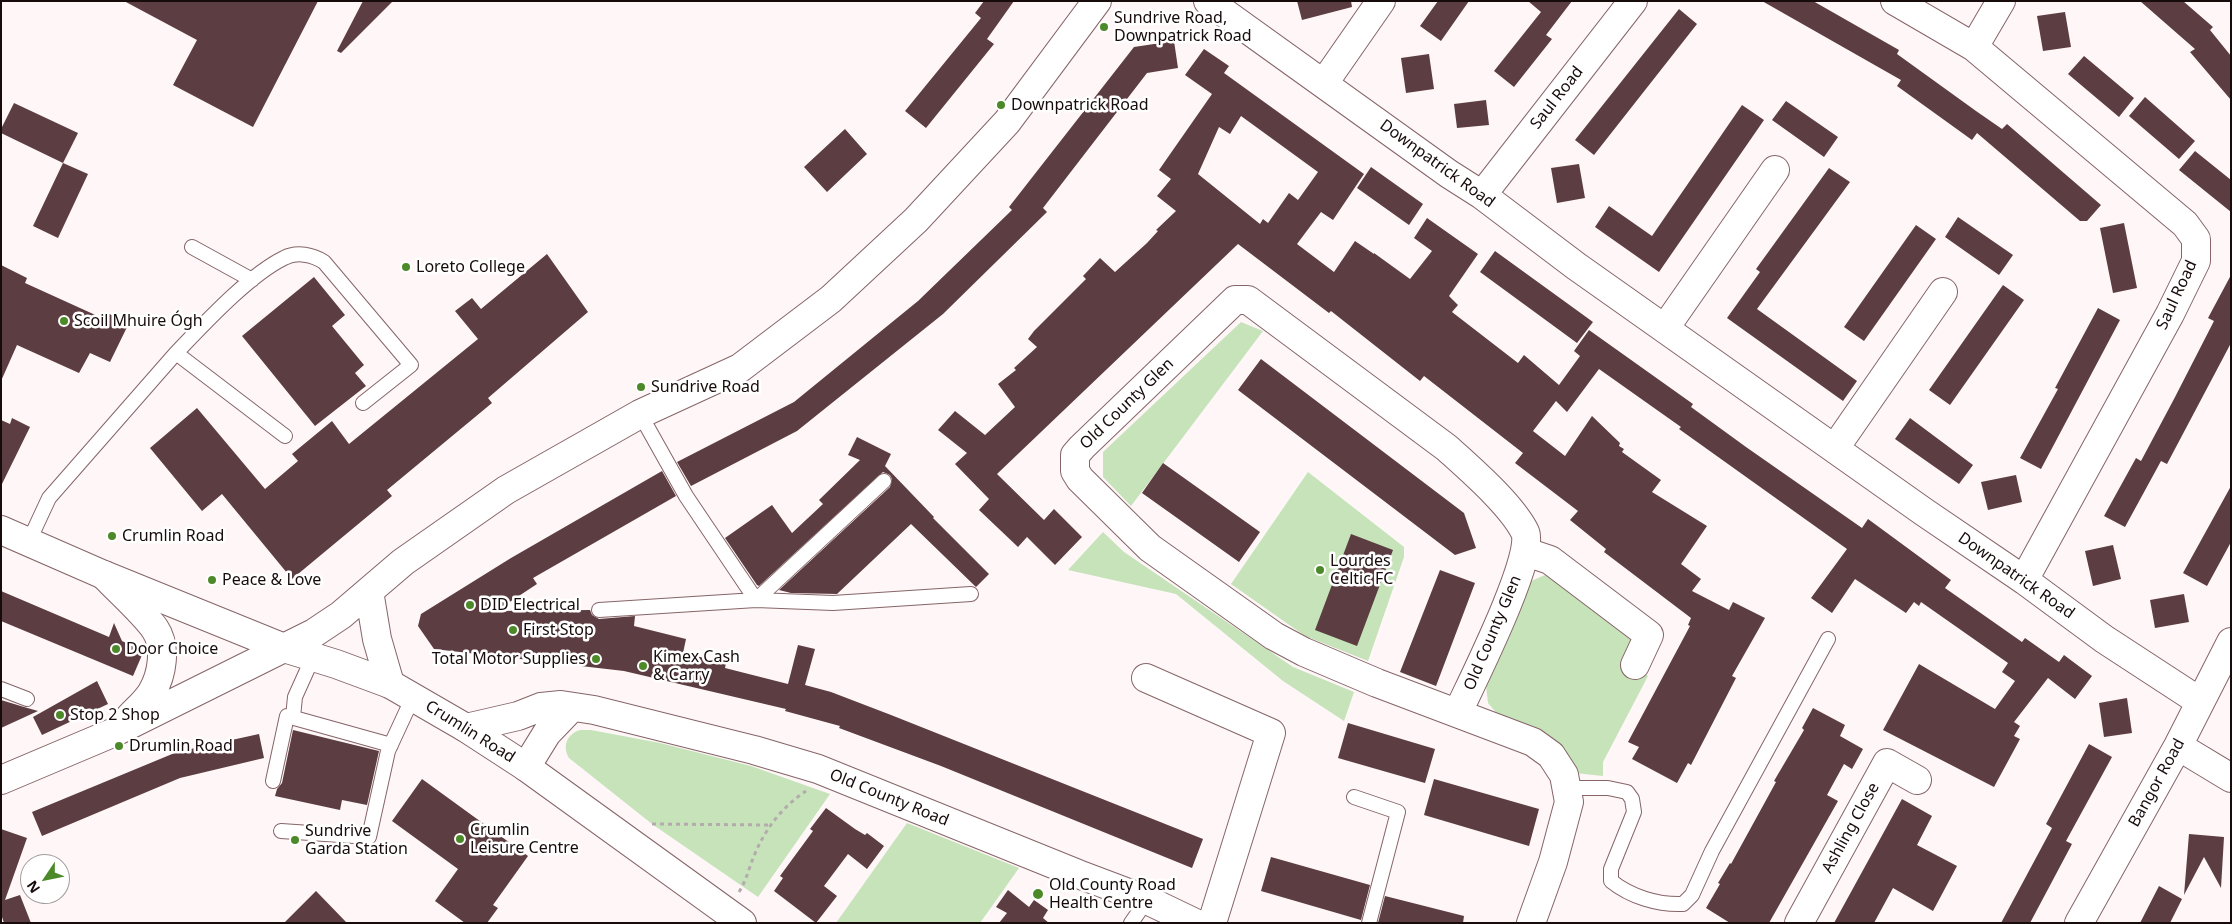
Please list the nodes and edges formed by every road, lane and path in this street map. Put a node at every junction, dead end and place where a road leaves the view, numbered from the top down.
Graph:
1 (1096, 1) edge
2 (1208, 1) edge
3 (1380, 1) edge
4 (1633, 1) edge
5 (1895, 1) edge
6 (2001, 1) edge
7 (1974, 47) junction
8 (1324, 83) junction
9 (1775, 170) dead end
10 (1482, 195) junction
11 (192, 247) dead end
12 (252, 280) junction
13 (1943, 292) dead end
14 (1665, 328) junction
15 (176, 353) junction
16 (363, 403) dead end
17 (640, 414) junction
18 (285, 436) dead end
19 (1835, 448) junction
20 (884, 481) dead end
21 (1, 530) edge
22 (29, 541) junction
23 (1526, 552) junction
24 (104, 575) junction
25 (2024, 580) junction
26 (369, 591) junction
27 (971, 594) dead end
28 (756, 600) junction
29 (599, 610) dead end
30 (1828, 639) dead end
31 (2231, 642) edge
32 (284, 648) junction
33 (314, 657) junction
34 (1635, 665) dead end
35 (1146, 678) dead end
36 (390, 684) junction
37 (1, 689) edge
38 (413, 697) junction
39 (27, 699) dead end
40 (2199, 702) junction
41 (572, 707) junction
42 (1458, 712) junction
43 (293, 717) junction
44 (466, 728) junction
45 (117, 731) junction
46 (391, 745) junction
47 (2178, 746) junction
48 (526, 767) junction
49 (818, 769) junction
50 (2231, 778) edge
51 (1, 780) edge
52 (1917, 780) dead end
53 (273, 781) dead end
54 (1568, 791) junction
55 (1354, 797) dead end
56 (652, 824) dead end
57 (770, 825) junction
58 (281, 831) dead end
59 (1147, 900) junction
60 (734, 917) edge
61 (1130, 923) edge
62 (1195, 923) edge
63 (1212, 923) edge
64 (1369, 923) edge
65 (1531, 923) edge
66 (1799, 923) edge
67 (2080, 923) edge

1 - 17 street
2 - 8 street, Downpatrick Road
3 - 8 street
4 - 10 street, Saul Road
5 - 7 street, Saul Road
6 - 7 street
7 - 25 street, Saul Road
8 - 10 street, Downpatrick Road
9 - 14 street
10 - 14 street, Downpatrick Road
11 - 12 lane
12 - 15 lane
12 - 16 lane
13 - 19 street
14 - 19 street, Downpatrick Road
15 - 18 lane
15 - 22 lane
17 - 26 street
17 - 28 lane
19 - 25 street, Downpatrick Road
20 - 28 lane
21 - 22 street, Crumlin Road
22 - 24 street, Crumlin Road
23 - 34 street
23 - 42 street, Old County Glen
23 - 42 street, Old County Glen
24 - 32 street, Crumlin Road
24 - 45 street
25 - 40 street, Downpatrick Road
26 - 32 street
26 - 36 street
27 - 28 lane
28 - 29 lane
30 - 54 lane
31 - 40 street, Bangor Road
32 - 33 street, Crumlin Road
32 - 45 street
33 - 36 street, Crumlin Road
33 - 43 lane
35 - 63 street
36 - 38 street, Crumlin Road
37 - 39 lane
38 - 44 street, Crumlin Road
38 - 46 lane
40 - 47 street, Bangor Road
41 - 44 street, Old County Road
41 - 48 street
41 - 49 street, Old County Road
42 - 54 street, Old County Glen
43 - 46 lane
43 - 53 lane
44 - 48 street, Crumlin Road
45 - 51 street
46 - 58 lane
47 - 50 street
47 - 67 street, Bangor Road
48 - 60 street, Crumlin Road
49 - 57 path
49 - 59 street, Old County Road
52 - 66 street, Ashling Close
54 - 65 street, Old County Glen
55 - 64 lane
56 - 57 path
57 - 60 path
59 - 61 lane
59 - 62 street, Old County Road

